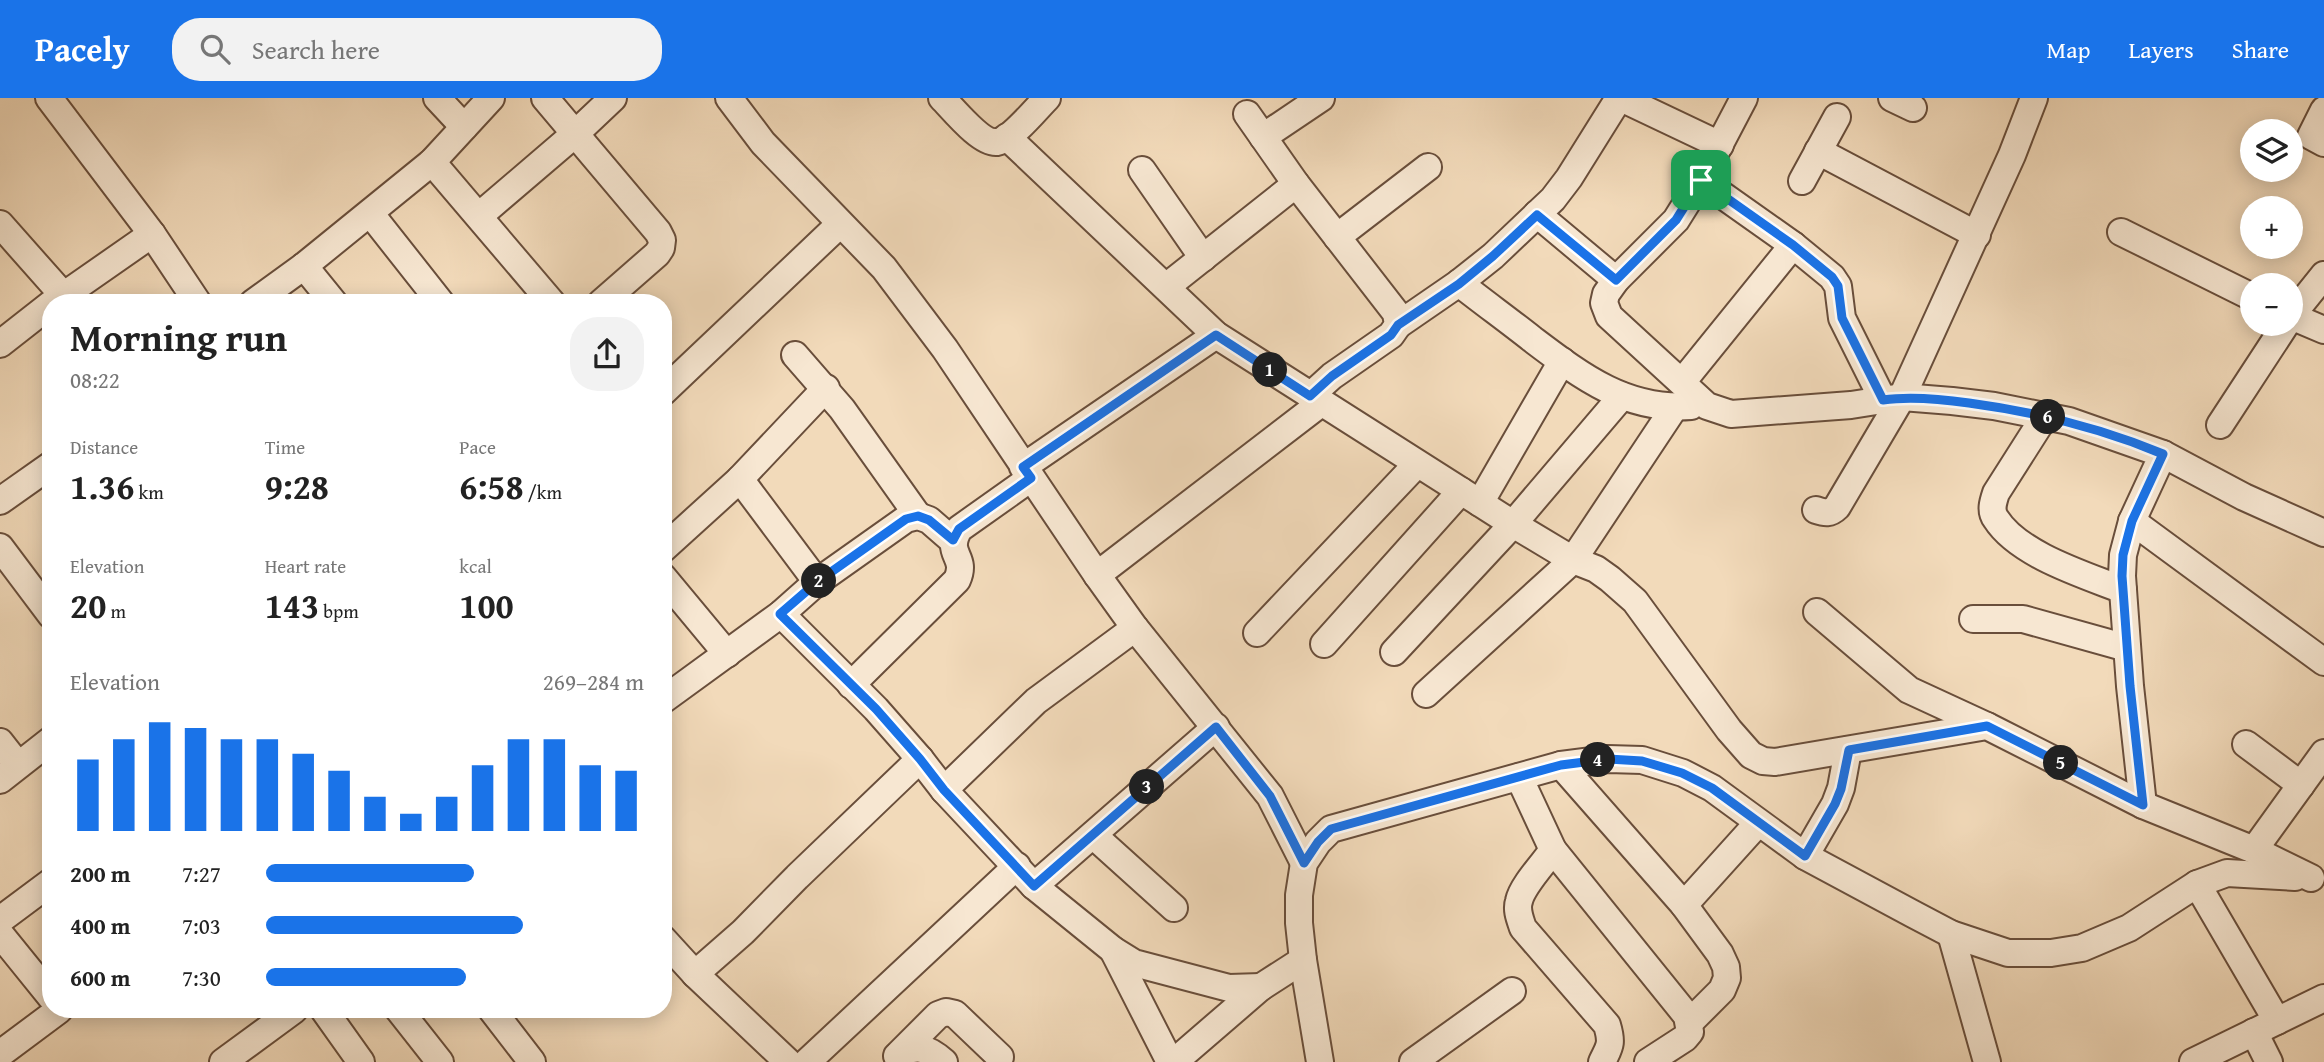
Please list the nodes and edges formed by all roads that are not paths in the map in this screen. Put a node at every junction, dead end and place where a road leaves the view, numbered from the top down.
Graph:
1 (49, 98) edge
2 (437, 98) edge
3 (491, 98) edge
4 (545, 98) edge
5 (613, 98) edge
6 (729, 98) edge
7 (942, 98) edge
8 (1047, 98) edge
9 (1321, 98) edge
10 (1620, 98) edge
11 (1744, 98) edge
12 (2034, 98) edge
13 (2324, 110) edge
14 (1247, 114) dead end
15 (1837, 117) dead end
16 (464, 127) junction
17 (576, 133) junction
18 (1007, 137) junction
19 (1263, 137) junction
20 (2317, 139) edge
21 (1720, 145) junction
22 (1818, 151) junction
23 (432, 162) junction
24 (1428, 167) dead end
25 (1142, 170) dead end
26 (1701, 180) junction
27 (1802, 181) dead end
28 (1296, 184) junction
29 (370, 212) junction
30 (1537, 215) junction
31 (479, 216) junction
32 (0, 224) edge
33 (840, 224) junction
34 (2121, 232) dead end
35 (152, 234) junction
36 (1976, 234) junction
37 (1337, 237) junction
38 (1793, 245) junction
39 (1203, 258) junction
40 (304, 266) junction
41 (2324, 275) edge
42 (1616, 280) junction
43 (1459, 284) junction
44 (1166, 287) junction
45 (2240, 291) edge
46 (51, 294) edge
47 (66, 294) edge
48 (192, 294) edge
49 (265, 294) edge
50 (327, 294) edge
51 (434, 294) edge
52 (544, 294) edge
53 (611, 294) edge
54 (2303, 301) edge
55 (42, 312) edge
56 (2303, 321) edge
57 (1398, 325) junction
58 (2324, 331) edge
59 (1216, 335) junction
60 (2278, 336) edge
61 (0, 344) edge
62 (795, 355) dead end
63 (1562, 361) junction
64 (1683, 381) junction
65 (672, 383) edge
66 (826, 388) junction
67 (1622, 396) junction
68 (1315, 399) junction
69 (1892, 399) junction
70 (1707, 405) junction
71 (1674, 408) junction
72 (2045, 416) junction
73 (2220, 425) dead end
74 (2163, 454) junction
75 (1417, 464) junction
76 (42, 471) edge
77 (1027, 472) junction
78 (740, 479) junction
79 (1471, 497) junction
80 (0, 501) edge
81 (1816, 510) dead end
82 (918, 516) junction
83 (2132, 521) junction
84 (1513, 524) junction
85 (2324, 533) edge
86 (953, 540) junction
87 (672, 541) edge
88 (0, 547) edge
89 (1573, 560) junction
90 (1097, 575) junction
91 (817, 582) junction
92 (672, 588) edge
93 (2123, 590) junction
94 (42, 603) edge
95 (1818, 612) dead end
96 (780, 614) junction
97 (1973, 619) dead end
98 (1135, 628) junction
99 (1257, 633) dead end
100 (1324, 644) dead end
101 (2127, 648) junction
102 (1394, 652) dead end
103 (727, 654) junction
104 (2324, 662) edge
105 (851, 685) junction
106 (672, 693) edge
107 (1426, 694) dead end
108 (1987, 726) junction
109 (1216, 727) junction
110 (0, 742) edge
111 (2246, 744) dead end
112 (42, 747) edge
113 (1849, 750) junction
114 (2324, 753) edge
115 (920, 759) junction
116 (1561, 765) junction
117 (9, 772) edge
118 (1519, 777) junction
119 (2301, 785) junction
120 (944, 790) junction
121 (2143, 805) junction
122 (1758, 823) junction
123 (1093, 835) junction
124 (1553, 850) junction
125 (2254, 850) junction
126 (1805, 856) junction
127 (1304, 863) junction
128 (1017, 866) junction
129 (2317, 879) edge
130 (2197, 884) junction
131 (1034, 886) junction
132 (42, 889) edge
133 (1684, 905) junction
134 (1174, 908) dead end
135 (0, 920) edge
136 (0, 933) edge
137 (1951, 934) junction
138 (672, 949) edge
139 (1113, 950) junction
140 (1303, 960) junction
141 (695, 974) junction
142 (42, 986) edge
143 (1261, 987) junction
144 (1512, 991) dead end
145 (2324, 998) edge
146 (48, 1018) edge
147 (283, 1018) edge
148 (330, 1018) edge
149 (405, 1018) edge
150 (497, 1018) edge
151 (1690, 1022) junction
152 (2266, 1027) junction
153 (0, 1054) edge
154 (1000, 1057) dead end
155 (521, 1058) edge
156 (895, 1058) edge
157 (223, 1062) edge
158 (360, 1062) edge
159 (440, 1062) edge
160 (788, 1062) edge
161 (807, 1062) edge
162 (944, 1062) edge
163 (1172, 1062) edge
164 (1320, 1062) edge
165 (1413, 1062) edge
166 (1601, 1062) edge
167 (1647, 1062) edge
168 (1987, 1062) edge
169 (2193, 1062) edge
170 (2269, 1062) edge

1 - 35 street
2 - 16 street
3 - 16 street
4 - 17 street
5 - 17 street
6 - 33 street
7 - 18 street
8 - 18 street
9 - 19 street
10 - 21 street
10 - 30 street
11 - 21 street
12 - 36 street
13 - 20 street
14 - 19 street
15 - 22 street
16 - 23 street
17 - 31 street
17 - 53 street
18 - 44 street
19 - 28 street
21 - 26 street
22 - 27 street
22 - 36 street
23 - 29 street
23 - 31 street
24 - 37 street
25 - 39 street
26 - 38 street
26 - 42 street
28 - 37 street
28 - 39 street
29 - 40 street
29 - 51 street
30 - 42 street
30 - 43 street
31 - 52 street
32 - 46 street
33 - 65 street
33 - 77 street
34 - 45 street
35 - 47 street
35 - 48 street
36 - 69 street
37 - 57 street
38 - 64 street
38 - 69 street
39 - 44 street
40 - 49 street
40 - 50 street
41 - 54 street
42 - 64 street
43 - 57 street
43 - 63 street
44 - 59 street
55 - 61 street
56 - 58 street
57 - 68 street
59 - 68 street
59 - 77 street
60 - 73 street
62 - 66 street
63 - 67 street
63 - 79 street
64 - 70 street
66 - 78 street
66 - 82 street
67 - 71 street
67 - 84 street
68 - 75 street
68 - 90 street
69 - 70 street
69 - 72 street
69 - 81 street
70 - 71 street
71 - 89 street
72 - 74 street
72 - 93 street
74 - 83 street
74 - 85 street
75 - 79 street
75 - 99 street
76 - 80 street
77 - 86 street
77 - 90 street
78 - 87 street
78 - 91 street
79 - 84 street
79 - 100 street
82 - 86 street
82 - 91 street
83 - 93 street
83 - 104 street
84 - 89 street
84 - 102 street
86 - 105 street
88 - 94 street
89 - 107 street
89 - 113 street
90 - 98 street
91 - 96 street
92 - 103 street
93 - 101 street
95 - 108 street
96 - 103 street
96 - 105 street
97 - 101 street
98 - 109 street
98 - 120 street
101 - 121 street
103 - 106 street
105 - 115 street
108 - 113 street
108 - 121 street
109 - 123 street
109 - 127 street
110 - 117 street
111 - 119 street
112 - 117 street
113 - 126 street
114 - 119 street
115 - 120 street
115 - 141 street
116 - 118 street
116 - 122 street
116 - 133 street
118 - 124 street
118 - 127 street
119 - 125 street
120 - 128 street
121 - 125 street
122 - 126 street
122 - 133 street
123 - 131 street
123 - 134 street
124 - 151 street
124 - 166 street
125 - 129 street
126 - 137 street
127 - 140 street
128 - 131 street
128 - 161 street
129 - 130 street
130 - 137 street
130 - 152 street
131 - 139 street
132 - 135 street
133 - 151 street
136 - 142 street
137 - 168 street
138 - 141 street
139 - 143 street
139 - 163 street
140 - 143 street
140 - 164 street
141 - 160 street
143 - 163 street
144 - 165 street
145 - 152 street
146 - 153 street
147 - 157 street
148 - 158 street
149 - 159 street
150 - 155 street
151 - 167 street
152 - 169 street
152 - 170 street
154 - 156 street
156 - 162 street

